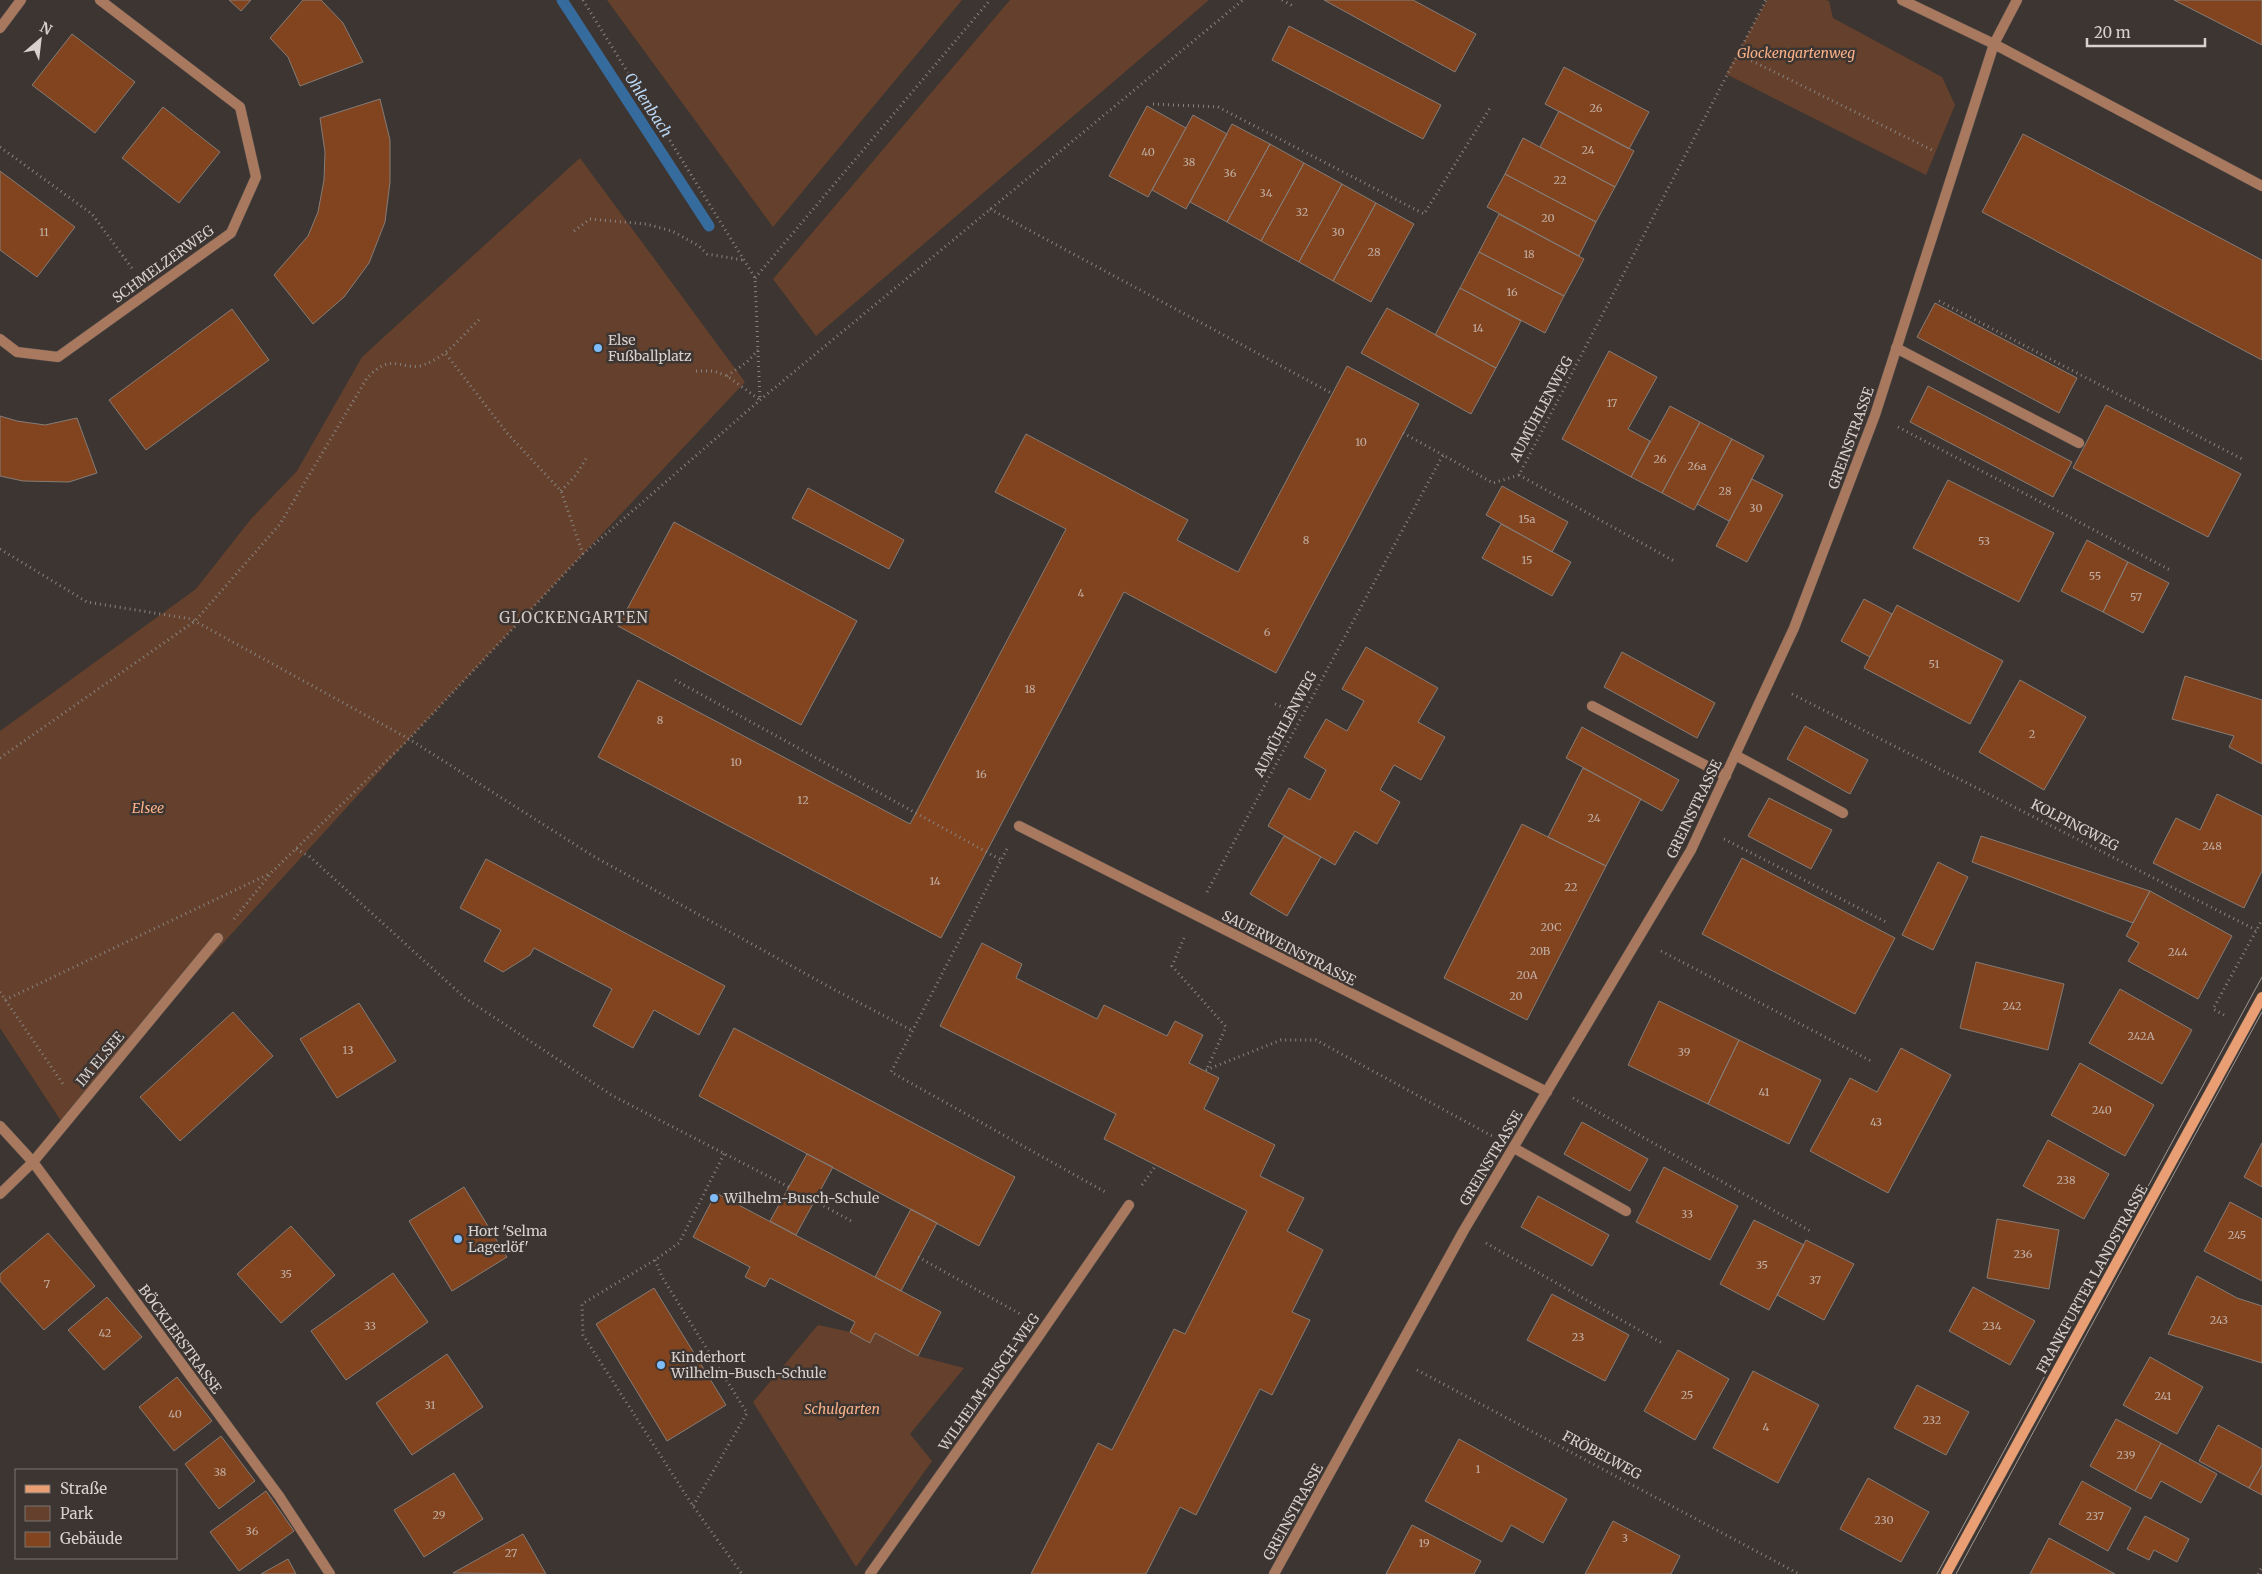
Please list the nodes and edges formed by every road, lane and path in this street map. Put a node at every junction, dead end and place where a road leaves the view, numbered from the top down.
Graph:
1 (21, 0) edge
2 (100, 0) edge
3 (583, 0) edge
4 (990, 0) edge
5 (1242, 0) edge
6 (1282, 0) edge
7 (1766, 0) edge
8 (1902, 0) edge
9 (2017, 0) edge
10 (1295, 7) dead end
11 (0, 28) edge
12 (1994, 44) junction
13 (1738, 54) junction
14 (1153, 104) dead end
15 (1490, 108) dead end
16 (0, 147) edge
17 (1956, 162) junction
18 (2262, 186) edge
19 (990, 209) junction
20 (574, 231) dead end
21 (743, 260) junction
22 (755, 278) junction
23 (1914, 288) junction
24 (150, 292) junction
25 (481, 318) dead end
26 (0, 339) edge
27 (1896, 348) junction
28 (758, 350) junction
29 (446, 354) junction
30 (696, 371) dead end
31 (727, 376) junction
32 (1333, 394) dead end
33 (760, 400) junction
34 (1875, 415) junction
35 (1403, 433) dead end
36 (2079, 443) dead end
37 (1443, 455) junction
38 (587, 457) dead end
39 (2242, 458) dead end
40 (1519, 475) junction
41 (561, 491) junction
42 (0, 549) edge
43 (583, 554) junction
44 (1674, 561) dead end
45 (2172, 571) dead end
46 (195, 621) junction
47 (675, 680) dead end
48 (1769, 682) junction
49 (1275, 704) dead end
50 (1592, 706) dead end
51 (1302, 715) junction
52 (409, 740) junction
53 (1736, 755) junction
54 (0, 758) edge
55 (1726, 776) junction
56 (1844, 813) dead end
57 (1019, 826) joint
58 (1702, 828) junction
59 (296, 849) junction
60 (1001, 860) junction
61 (272, 872) junction
62 (1194, 916) junction
63 (2262, 920) edge
64 (1888, 922) dead end
65 (2256, 930) junction
66 (218, 938) joint
67 (1638, 939) junction
68 (0, 992) edge
69 (2262, 997) edge
70 (5, 1000) junction
71 (2245, 1028) junction
72 (913, 1031) junction
73 (1871, 1061) dead end
74 (1549, 1089) junction
75 (79, 1106) junction
76 (0, 1126) edge
77 (1514, 1148) junction
78 (724, 1154) junction
79 (32, 1162) junction
80 (789, 1188) dead end
81 (0, 1194) edge
82 (815, 1200) dead end
83 (1129, 1205) joint
84 (1626, 1211) dead end
85 (853, 1222) dead end
86 (1464, 1230) junction
87 (1812, 1232) dead end
88 (918, 1258) dead end
89 (655, 1260) junction
90 (1044, 1328) junction
91 (1662, 1342) dead end
92 (1394, 1358) junction
93 (693, 1506) junction
94 (2262, 1567) edge
95 (330, 1574) edge
96 (742, 1574) edge
97 (870, 1574) edge
98 (1274, 1574) edge
99 (1799, 1574) edge
100 (1946, 1574) edge
101 (2258, 1574) edge

1 - 11 street
2 - 24 street, SCHMELZERWEG
3 - 21 path
4 - 22 path
5 - 19 path
6 - 10 path
7 - 13 path, AUMÜHLENWEG
8 - 12 street
9 - 12 street, GREINSTRASSE
12 - 17 street, GREINSTRASSE
12 - 18 street
13 - 17 path
13 - 40 path, AUMÜHLENWEG
14 - 15 path
16 - 24 path
17 - 23 street, GREINSTRASSE
19 - 32 path
19 - 33 path
20 - 21 path
21 - 22 path
22 - 28 path
23 - 27 street, GREINSTRASSE
23 - 39 path
24 - 26 street, SCHMELZERWEG
25 - 29 path
27 - 34 street, GREINSTRASSE
27 - 36 street
28 - 31 path
28 - 33 path
29 - 41 path
29 - 46 path
30 - 31 path
31 - 33 path
33 - 43 path
34 - 45 path
34 - 48 street, GREINSTRASSE
35 - 37 path
37 - 40 path, AUMÜHLENWEG
37 - 51 path, AUMÜHLENWEG
38 - 41 path
40 - 44 path
41 - 43 path
42 - 46 path
43 - 52 path
46 - 52 path
46 - 54 path
47 - 60 path
48 - 53 street, GREINSTRASSE
48 - 65 path, KOLPINGWEG
49 - 51 path
50 - 55 street
51 - 62 path, AUMÜHLENWEG
52 - 59 path
52 - 72 path
53 - 55 street, GREINSTRASSE
53 - 56 street
55 - 58 street, GREINSTRASSE
57 - 60 path
57 - 62 street, SAUERWEINSTRASSE
58 - 64 path
58 - 67 street, GREINSTRASSE
59 - 61 path
59 - 78 path
60 - 72 path
61 - 66 path
61 - 70 path
62 - 74 street, SAUERWEINSTRASSE
62 - 77 path, AUMÜHLENWEG
63 - 65 path
65 - 71 path
66 - 75 street, IM ELSEE
67 - 73 path
67 - 74 street, GREINSTRASSE
68 - 70 path
69 - 71 street, FRANKFURTER LANDSTRASSE
70 - 75 path
71 - 100 street, FRANKFURTER LANDSTRASSE
72 - 83 path
74 - 77 street, GREINSTRASSE
74 - 87 path
75 - 79 street, IM ELSEE
76 - 79 street, BÖCKLERSTRASSE
77 - 84 street
77 - 86 street, GREINSTRASSE
78 - 80 path
78 - 89 path
79 - 81 street, IM ELSEE
79 - 95 street, BÖCKLERSTRASSE
82 - 85 path
83 - 90 street, WILHELM-BUSCH-WEG
86 - 91 path
86 - 92 street, GREINSTRASSE
88 - 90 path
89 - 93 path
89 - 93 path
90 - 97 street, WILHELM-BUSCH-WEG
92 - 98 street, GREINSTRASSE
92 - 99 path, FRÖBELWEG
93 - 96 path
94 - 101 path

